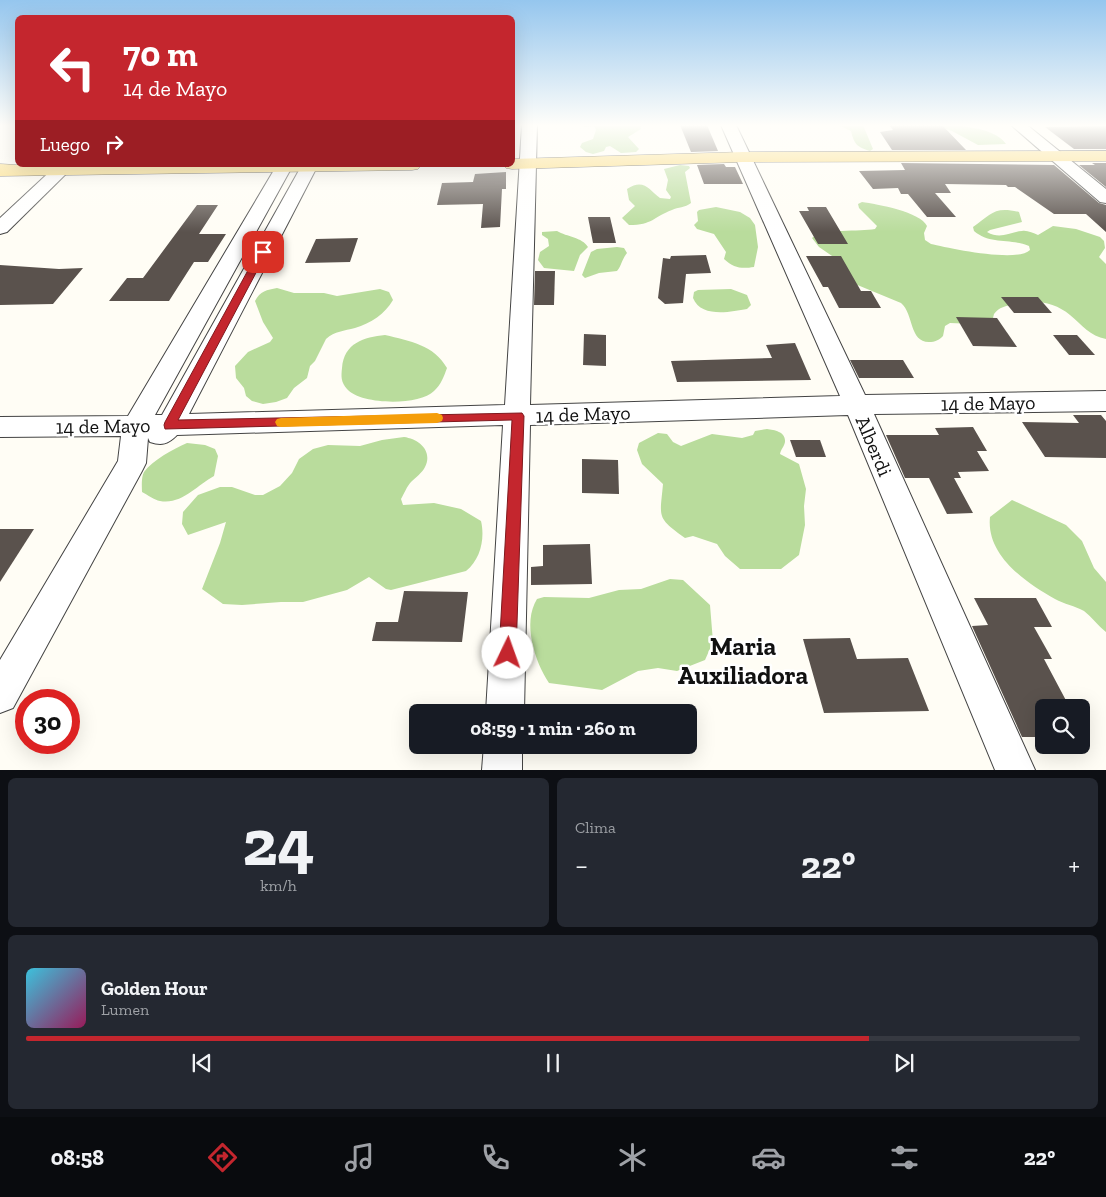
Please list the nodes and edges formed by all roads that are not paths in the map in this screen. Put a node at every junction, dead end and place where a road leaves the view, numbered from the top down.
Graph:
1 (634, 161) edge
2 (744, 161) edge
3 (1062, 161) edge
4 (520, 164) edge
5 (64, 167) edge
6 (284, 167) edge
7 (308, 167) edge
8 (0, 170) edge
9 (1106, 198) edge
10 (0, 228) edge
11 (1106, 401) edge
12 (857, 405) junction
13 (518, 416) junction
14 (170, 425) junction
15 (136, 426) junction
16 (0, 427) edge
17 (132, 463) junction
18 (0, 695) edge
19 (505, 704) edge
20 (503, 754) edge
21 (502, 770) edge
22 (1015, 770) edge

1 - 4 main road
2 - 12 street, Alberdi
3 - 9 street
4 - 13 street
5 - 8 main road
5 - 10 street
6 - 15 street
7 - 14 street
11 - 12 street, 14 de Mayo
12 - 13 street, 14 de Mayo
12 - 22 street, Alberdi
13 - 14 street, 14 de Mayo
13 - 19 street
14 - 15 street, 14 de Mayo
14 - 17 street
15 - 16 street, 14 de Mayo
15 - 17 street
17 - 18 street
20 - 21 street

